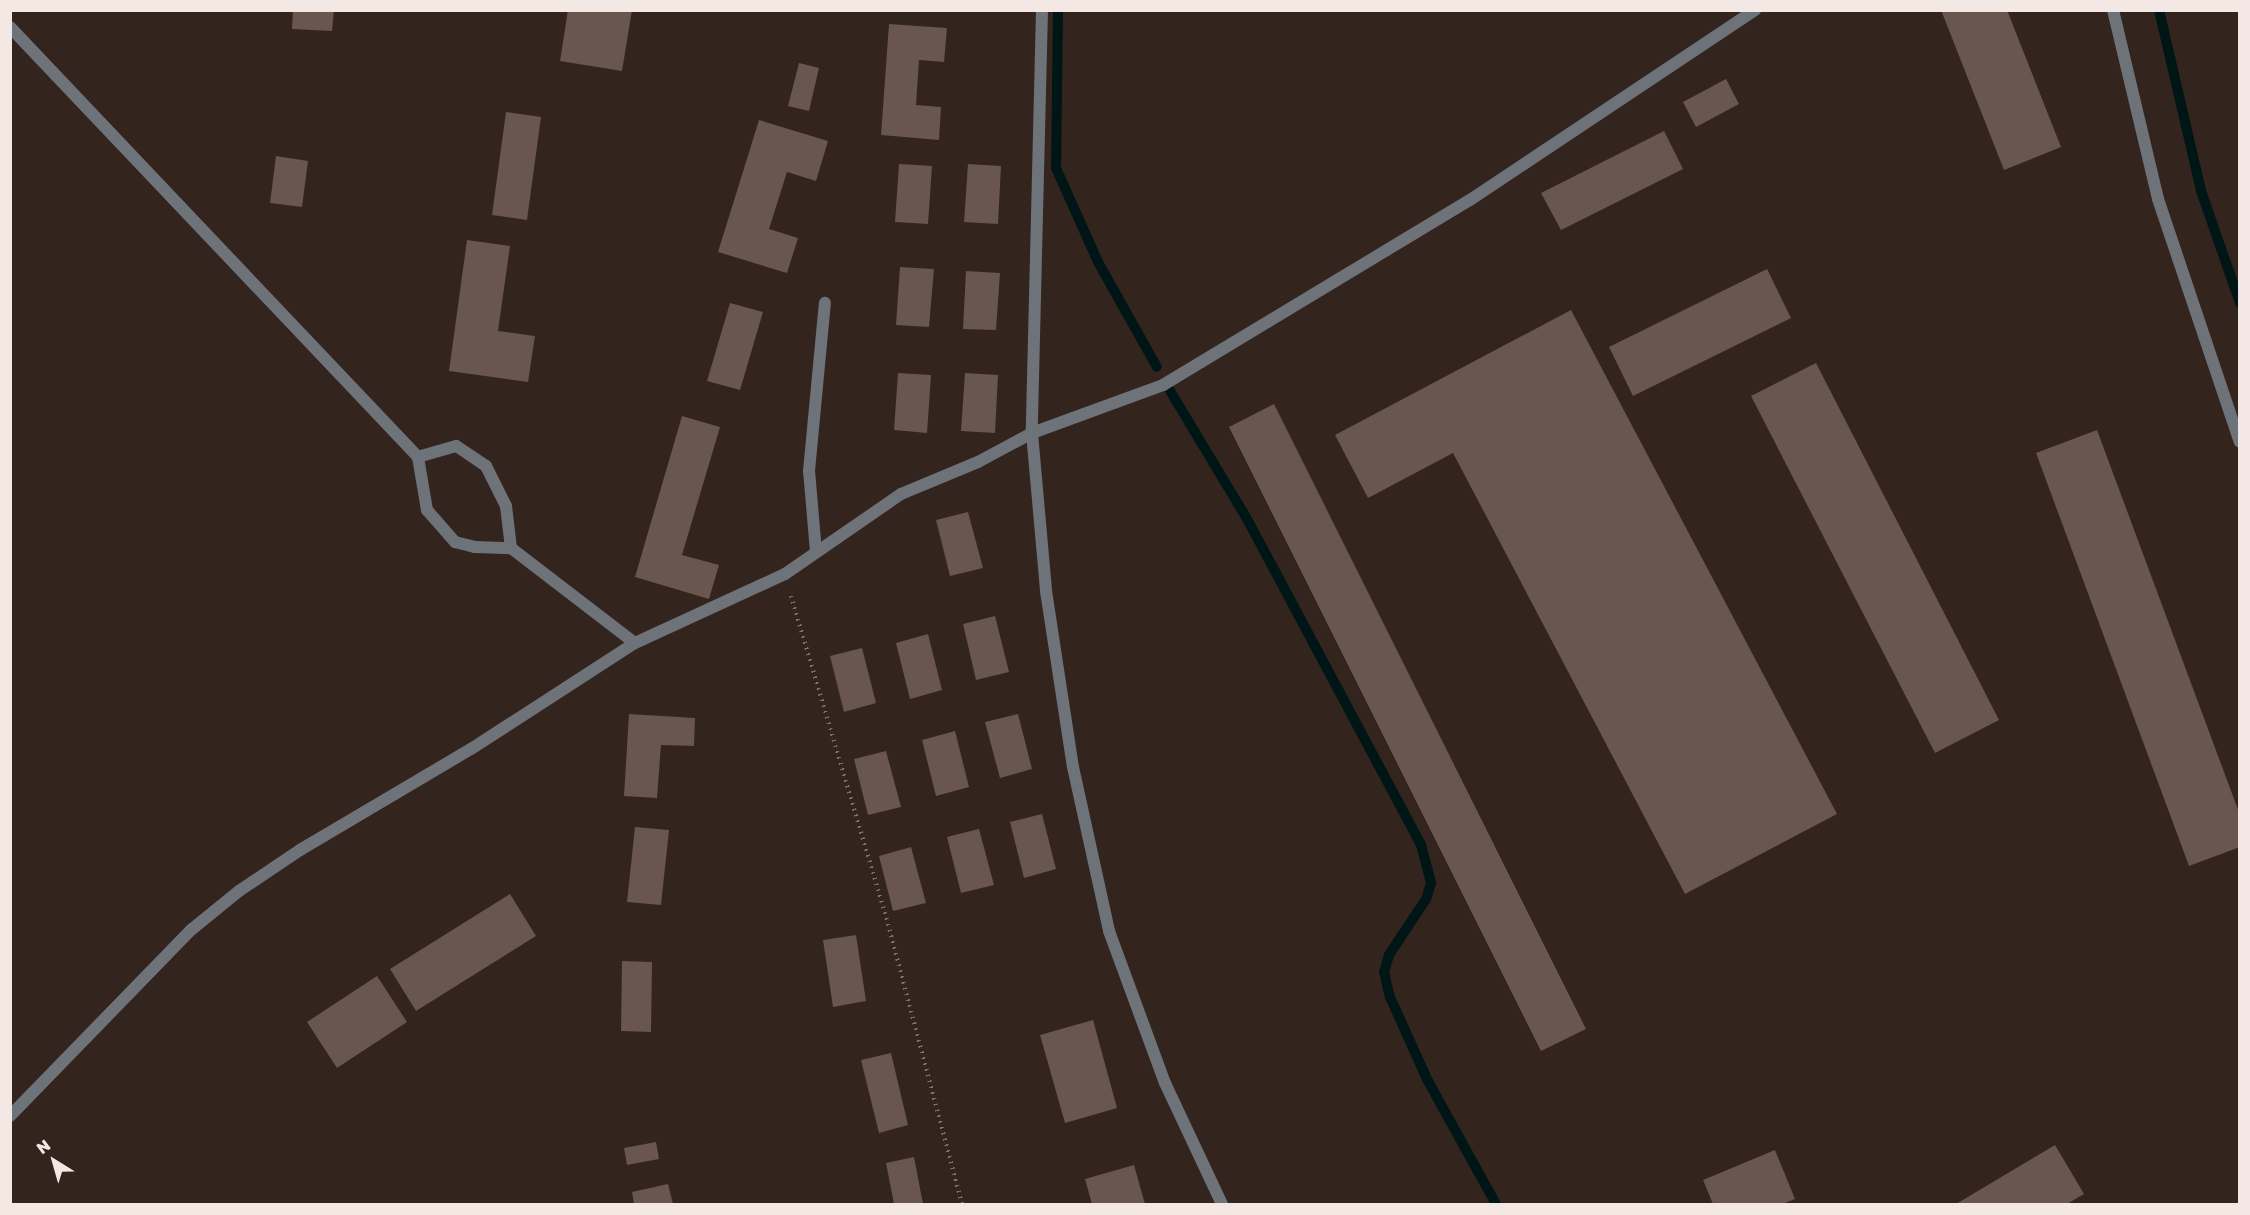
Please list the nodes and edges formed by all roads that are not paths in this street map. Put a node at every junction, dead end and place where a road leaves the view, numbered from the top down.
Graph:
1 (1042, 10) edge
2 (1755, 10) edge
3 (2113, 10) edge
4 (1740, 15) edge
5 (10, 27) edge
6 (825, 303) dead end
7 (1032, 433) junction
8 (2240, 442) edge
9 (418, 457) junction
10 (511, 548) junction
11 (816, 552) junction
12 (634, 643) junction
13 (10, 1116) edge
14 (1222, 1204) edge

1 - 7 street
2 - 4 street
3 - 8 street
4 - 7 street
5 - 9 street
6 - 11 street
7 - 11 street
7 - 14 street
9 - 10 street
9 - 10 street
10 - 12 street
11 - 12 street
12 - 13 street

